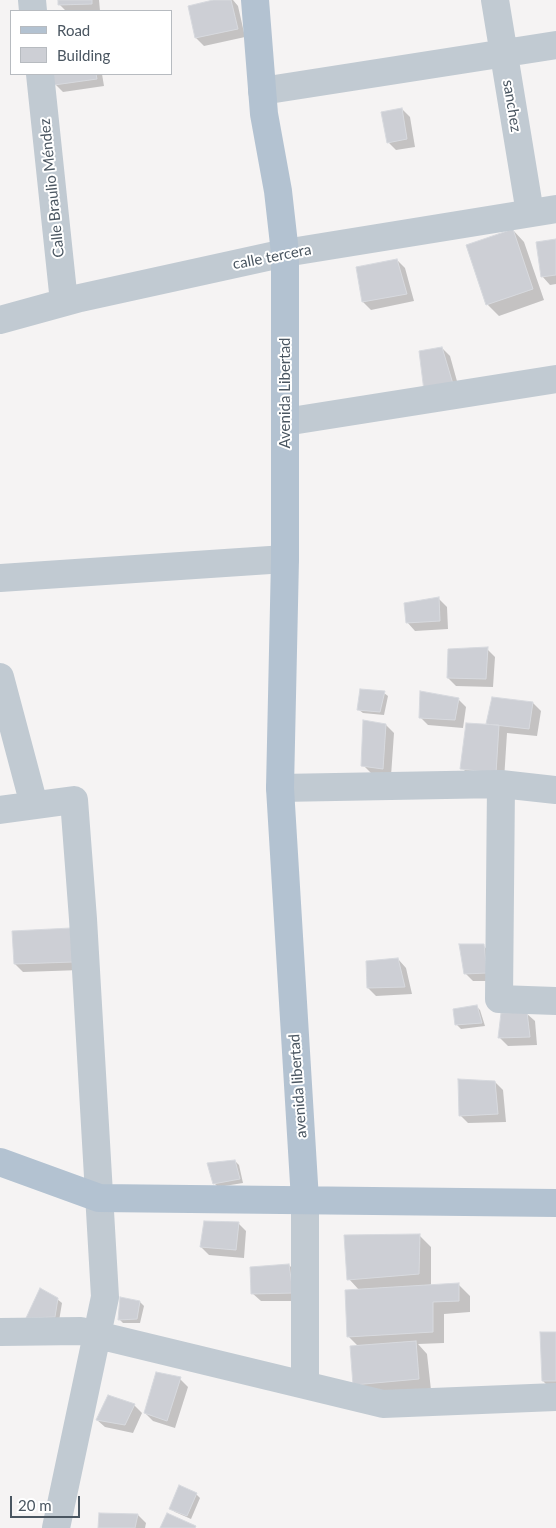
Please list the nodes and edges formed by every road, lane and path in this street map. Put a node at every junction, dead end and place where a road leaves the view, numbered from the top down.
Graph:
1 (255, 0) edge
2 (495, 0) edge
3 (556, 46) edge
4 (504, 54) junction
5 (40, 75) edge
6 (262, 91) junction
7 (544, 211) edge
8 (285, 254) junction
9 (64, 302) junction
10 (0, 320) edge
11 (556, 379) edge
12 (285, 422) junction
13 (285, 558) junction
14 (0, 578) edge
15 (0, 677) edge
16 (501, 784) junction
17 (280, 788) junction
18 (556, 790) edge
19 (34, 805) junction
20 (0, 810) edge
21 (556, 1000) edge
22 (0, 1162) edge
23 (99, 1198) junction
24 (305, 1200) junction
25 (556, 1203) edge
26 (0, 1332) edge
27 (97, 1335) junction
28 (305, 1385) junction
29 (556, 1397) edge
30 (56, 1528) edge

1 - 6 main road, Avenida Libertad
2 - 4 street, sanchez
3 - 4 street
4 - 6 street
4 - 7 street, sanchez
5 - 9 street, Calle Braulio Méndez
6 - 8 main road, Avenida Libertad
7 - 8 street, calle tercera
8 - 9 street, calle tercera
8 - 12 main road, Avenida Libertad
9 - 10 street, calle tercera
11 - 12 street
12 - 13 main road, Avenida Libertad
13 - 14 street
13 - 17 main road, Avenida Libertad
15 - 19 street
16 - 17 street
16 - 18 street
16 - 21 street
17 - 24 main road, avenida libertad
19 - 20 street
19 - 23 street
22 - 23 main road
23 - 24 main road
23 - 27 street
24 - 25 main road
24 - 28 street, avenida libertad
26 - 27 street
27 - 28 street
27 - 30 street
28 - 29 street

